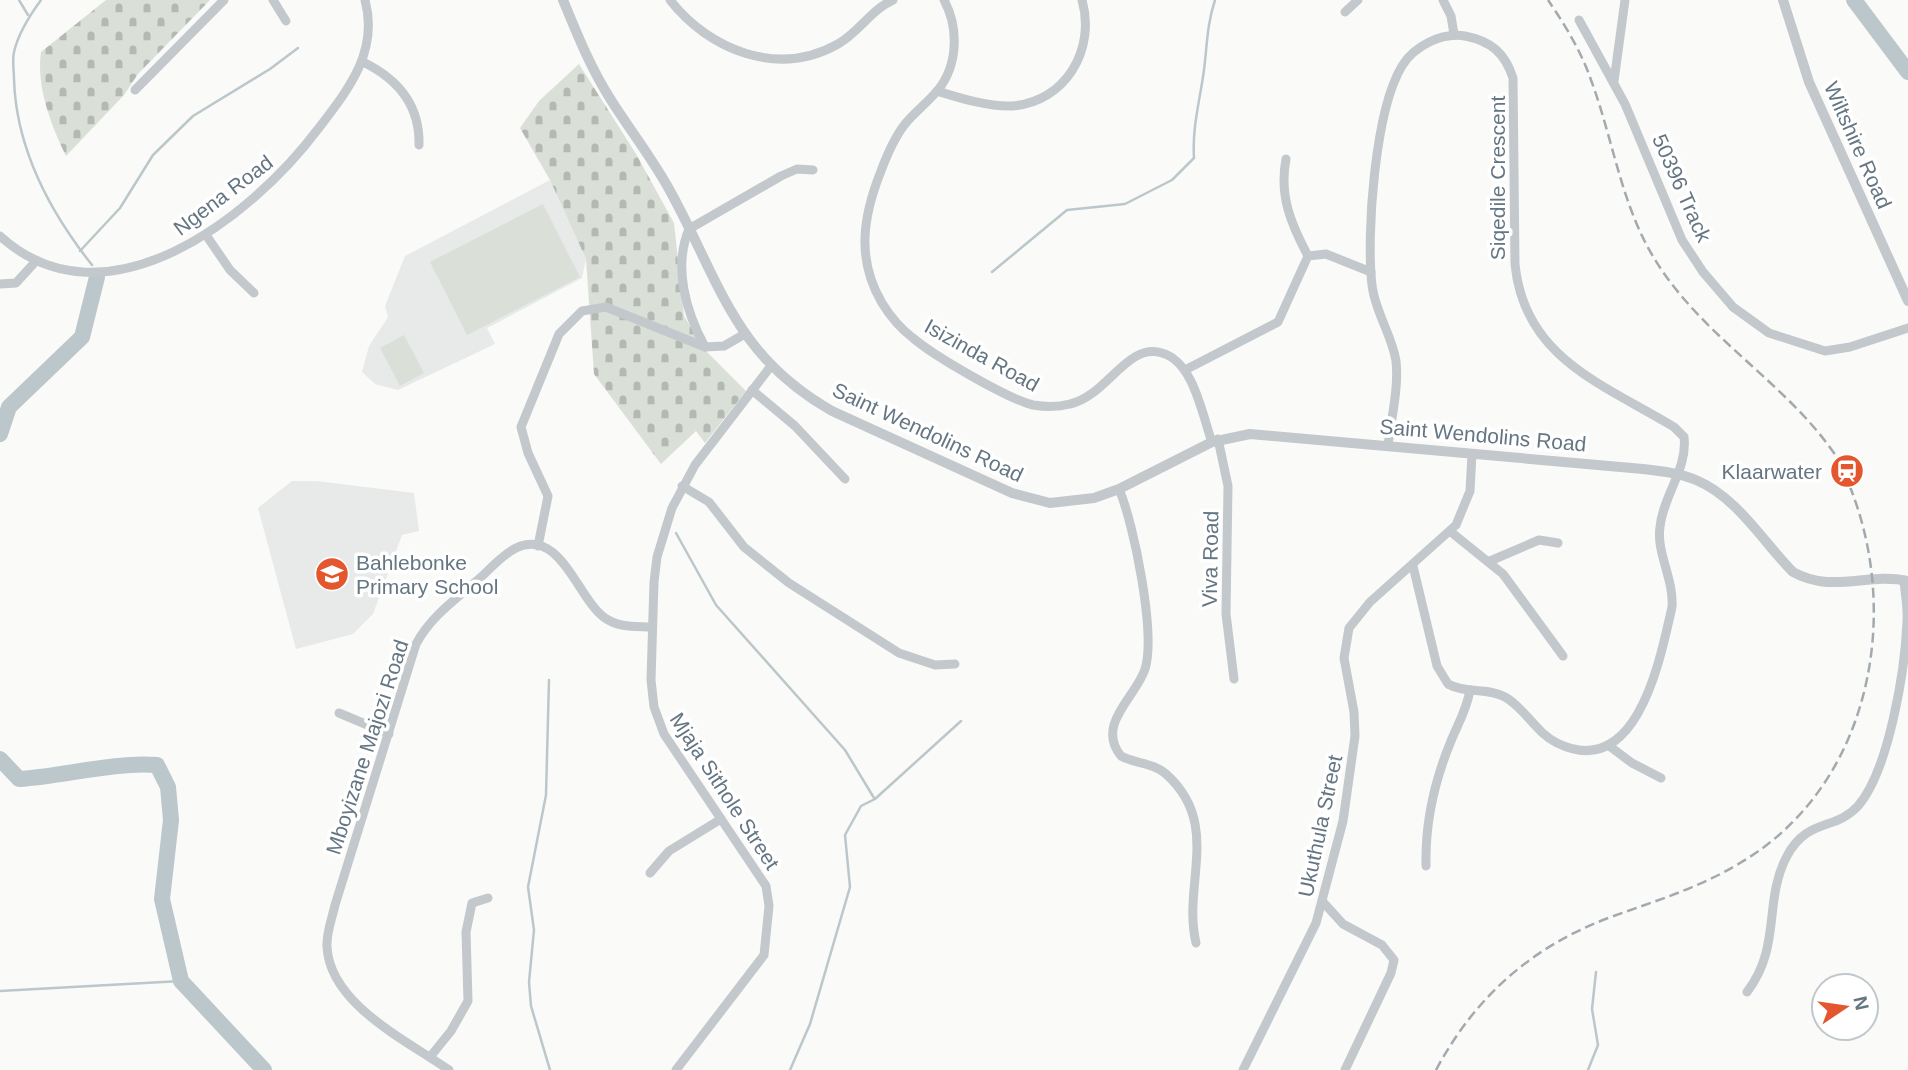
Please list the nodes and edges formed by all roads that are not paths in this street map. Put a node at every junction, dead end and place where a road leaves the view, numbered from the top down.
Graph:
1 (224, 0) edge
2 (273, 0) edge
3 (365, 0) edge
4 (563, 0) edge
5 (670, 0) edge
6 (893, 0) edge
7 (944, 0) edge
8 (1082, 0) edge
9 (1358, 0) edge
10 (1443, 0) edge
11 (1625, 0) edge
12 (1783, 0) edge
13 (1345, 12) dead end
14 (1578, 20) dead end
15 (286, 21) dead end
16 (1454, 34) junction
17 (363, 62) junction
18 (1614, 81) junction
19 (135, 90) dead end
20 (937, 91) junction
21 (419, 145) dead end
22 (1286, 159) dead end
23 (813, 170) dead end
24 (689, 229) junction
25 (206, 234) junction
26 (0, 236) edge
27 (1308, 256) junction
28 (36, 261) junction
29 (1371, 272) junction
30 (0, 284) edge
31 (254, 293) dead end
32 (1908, 300) edge
33 (1908, 328) edge
34 (743, 335) junction
35 (705, 346) junction
36 (771, 366) junction
37 (1185, 370) junction
38 (752, 390) junction
39 (1215, 441) junction
40 (1388, 446) junction
41 (1472, 454) junction
42 (1678, 474) junction
43 (845, 479) dead end
44 (682, 486) junction
45 (1119, 489) junction
46 (1451, 532) junction
47 (1558, 543) dead end
48 (538, 546) junction
49 (1490, 561) junction
50 (1413, 566) junction
51 (1906, 580) edge
52 (652, 627) junction
53 (1563, 656) dead end
54 (955, 664) dead end
55 (1234, 679) dead end
56 (1470, 690) junction
57 (339, 713) dead end
58 (389, 734) junction
59 (1608, 745) junction
60 (1661, 778) dead end
61 (721, 819) junction
62 (1426, 866) dead end
63 (650, 873) dead end
64 (488, 898) dead end
65 (1323, 902) junction
66 (1196, 943) dead end
67 (1746, 992) dead end
68 (430, 1057) junction
69 (449, 1070) edge
70 (676, 1070) edge
71 (1243, 1070) edge
72 (1345, 1070) edge

1 - 19 street
2 - 15 street
3 - 17 street, Ngena Road
4 - 24 street, Saint Wendolins Road
5 - 6 street
7 - 20 street, Isizinda Road
8 - 20 street
9 - 13 street
10 - 16 street
11 - 18 street
12 - 32 street, Wiltshire Road
14 - 18 street, 50396 Track
16 - 29 street
16 - 42 street, Siqedile Crescent
17 - 21 street
17 - 25 street, Ngena Road
18 - 33 street, 50396 Track
20 - 37 street, Isizinda Road
22 - 27 street
23 - 24 street
24 - 34 street, Saint Wendolins Road
24 - 35 street
25 - 28 street, Ngena Road
25 - 31 street
26 - 28 street, Ngena Road
27 - 29 street
27 - 37 street
28 - 30 street
29 - 40 street
34 - 35 street
34 - 36 street, Saint Wendolins Road
35 - 48 street
36 - 38 street, Mjaja Sithole Street
36 - 45 street, Saint Wendolins Road
37 - 39 street
38 - 43 street
38 - 44 street, Mjaja Sithole Street
39 - 40 street, Saint Wendolins Road
39 - 45 street, Saint Wendolins Road
39 - 55 street, Viva Road
40 - 41 street, Saint Wendolins Road
41 - 42 street, Saint Wendolins Road
41 - 46 street, Ukuthula Street
42 - 51 street, Saint Wendolins Road
42 - 59 street, Siqedile Crescent
44 - 52 street, Mjaja Sithole Street
44 - 54 street
45 - 66 street
46 - 49 street
46 - 50 street, Ukuthula Street
47 - 49 street
48 - 52 street
48 - 58 street, Mboyizane Majozi Road
49 - 53 street
50 - 56 street
50 - 65 street, Ukuthula Street
51 - 67 street
52 - 61 street, Mjaja Sithole Street
56 - 59 street
56 - 62 street
57 - 58 street
58 - 68 street, Mboyizane Majozi Road
59 - 60 street
61 - 63 street
61 - 70 street, Mjaja Sithole Street
64 - 68 street
65 - 71 street, Ukuthula Street
65 - 72 street
68 - 69 street, Mboyizane Majozi Road

